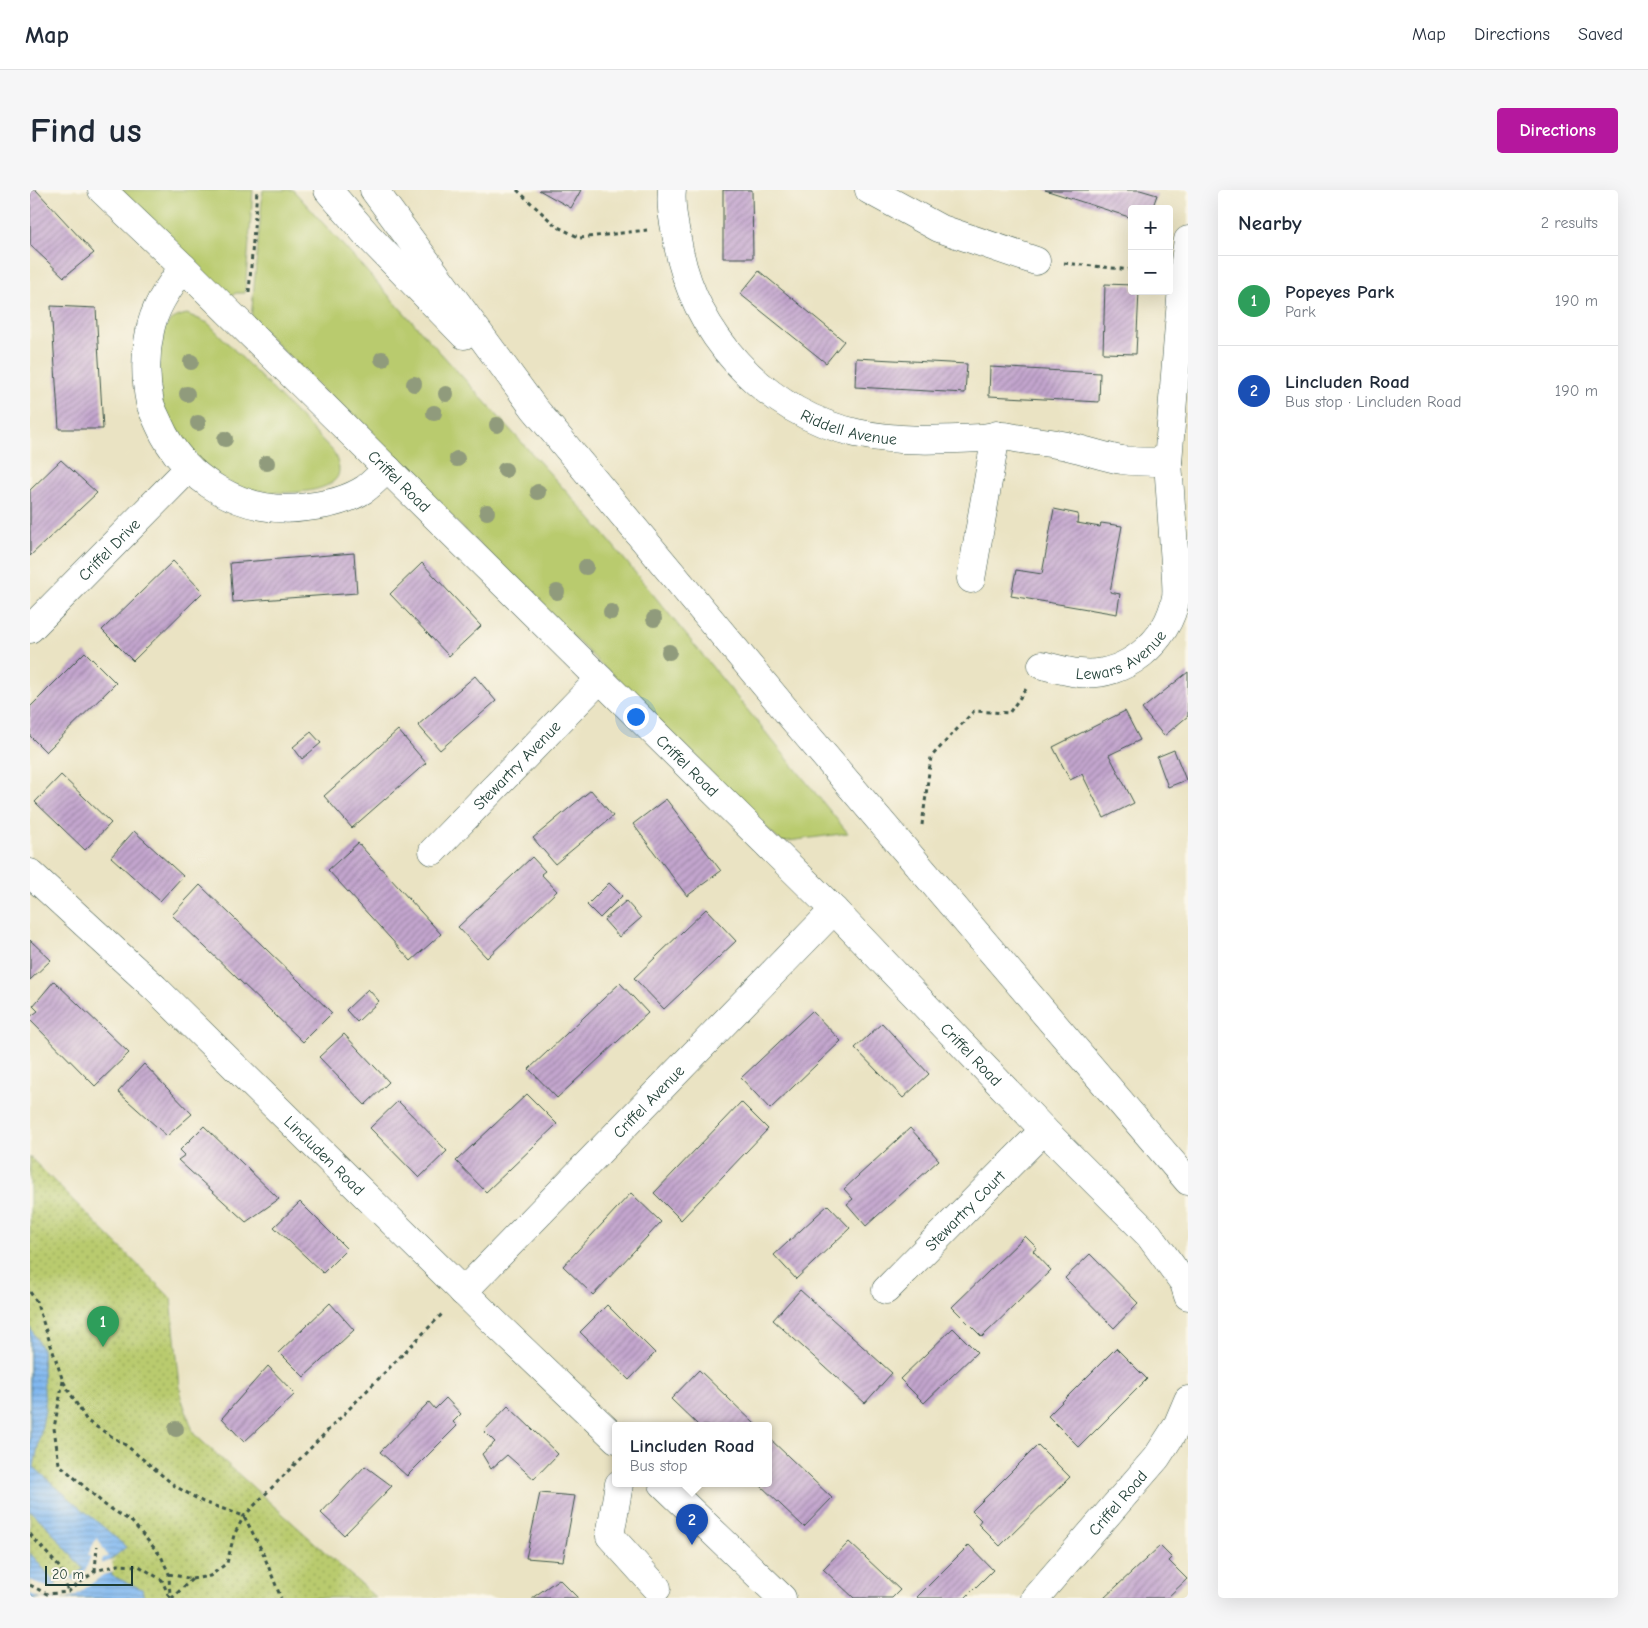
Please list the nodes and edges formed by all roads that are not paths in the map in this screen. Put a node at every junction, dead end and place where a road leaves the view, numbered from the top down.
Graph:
1 (102, 190) edge
2 (328, 190) edge
3 (374, 190) edge
4 (672, 190) edge
5 (869, 190) edge
6 (1188, 240) edge
7 (1036, 261) road end
8 (183, 267) junction
9 (534, 408) junction
10 (996, 436) junction
11 (1168, 462) junction
12 (189, 468) junction
13 (388, 468) junction
14 (971, 579) dead end
15 (30, 629) edge
16 (1042, 666) road end
17 (600, 679) junction
18 (433, 851) dead end
19 (30, 873) edge
20 (834, 910) junction
21 (1044, 1130) junction
22 (1188, 1181) edge
23 (886, 1290) dead end
24 (464, 1292) junction
25 (1188, 1296) edge
26 (1188, 1400) edge
27 (612, 1435) edge
28 (618, 1487) edge
29 (666, 1487) edge
30 (656, 1588) dead end
31 (782, 1598) edge
32 (1035, 1598) edge

1 - 8 main road, Criffel Road
2 - 9 main road
3 - 9 main road
4 - 10 main road, Riddell Avenue
5 - 7 main road
6 - 11 main road, Lewars Avenue
8 - 12 main road
8 - 13 main road, Criffel Road
9 - 22 main road
10 - 11 main road, Riddell Avenue
10 - 14 main road
11 - 16 main road, Lewars Avenue
12 - 13 main road
12 - 15 main road, Criffel Drive
13 - 17 main road, Criffel Road
17 - 18 main road, Stewartry Avenue
17 - 20 main road, Criffel Road
19 - 24 main road, Lincluden Road
20 - 21 main road, Criffel Road
20 - 24 main road, Criffel Avenue
21 - 23 main road, Stewartry Court
21 - 25 main road, Criffel Road
24 - 27 main road, Lincluden Road
26 - 32 main road, Criffel Road
28 - 30 main road
29 - 31 main road

